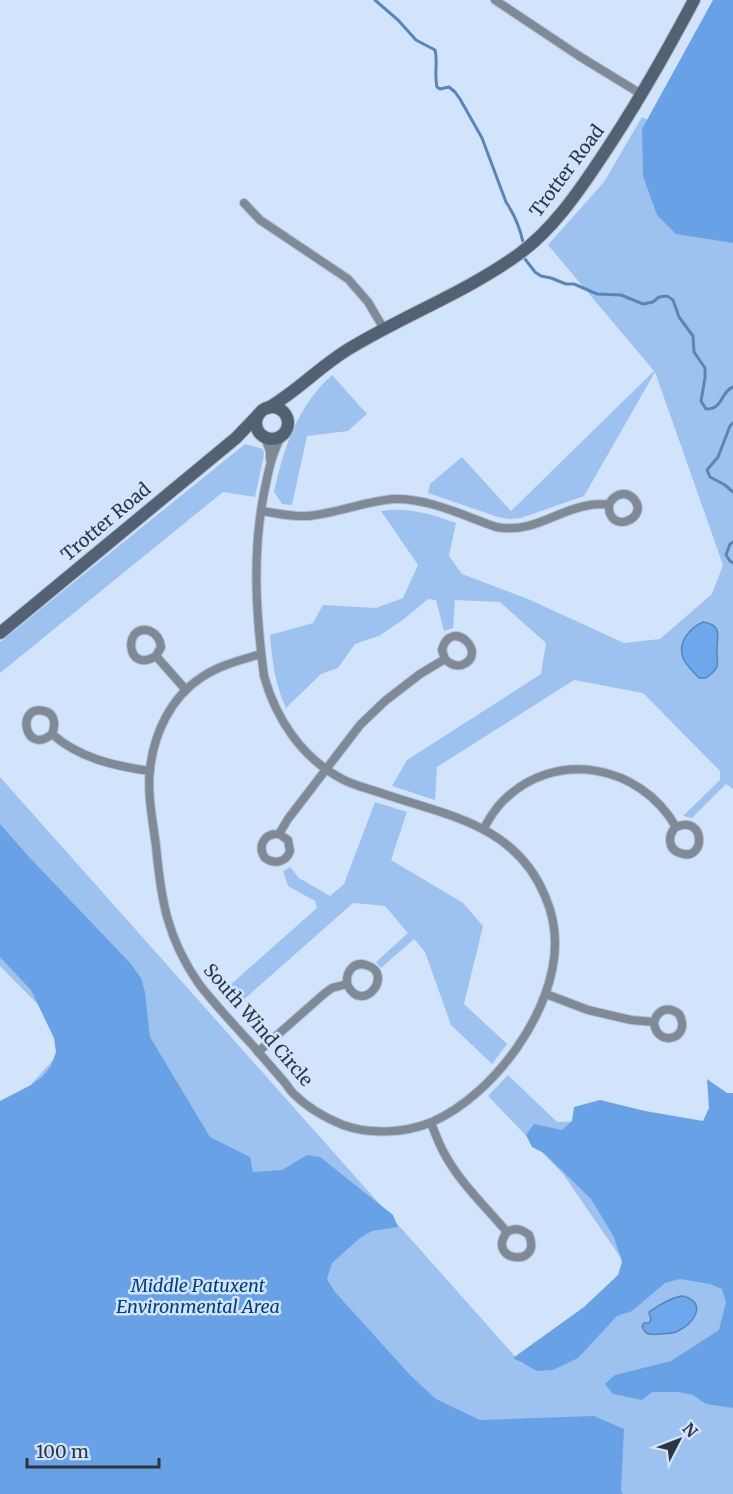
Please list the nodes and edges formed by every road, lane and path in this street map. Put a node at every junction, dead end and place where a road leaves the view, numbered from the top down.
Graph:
1 (495, 0) edge
2 (694, 0) edge
3 (641, 94) junction
4 (244, 203) dead end
5 (384, 329) junction
6 (296, 389) junction
7 (263, 411) junction
8 (288, 419) junction
9 (263, 437) junction
10 (282, 437) junction
11 (236, 438) junction
12 (270, 463) junction
13 (609, 504) dead end
14 (261, 511) junction
15 (0, 633) edge
16 (261, 654) junction
17 (156, 656) dead end
18 (445, 659) dead end
19 (186, 690) junction
20 (52, 734) dead end
21 (327, 769) junction
22 (150, 771) junction
23 (676, 827) dead end
24 (484, 828) junction
25 (279, 834) dead end
26 (346, 984) dead end
27 (546, 994) junction
28 (654, 1022) dead end
29 (258, 1052) junction
30 (430, 1123) junction
31 (507, 1232) dead end

1 - 3 street
2 - 3 street, Trotter Road
3 - 5 street, Trotter Road
4 - 5 street
5 - 6 street, Trotter Road
6 - 7 street, Trotter Road
6 - 8 street
7 - 8 street
7 - 9 street
7 - 11 street, Trotter Road
8 - 10 street
9 - 10 street
9 - 11 street
9 - 12 street, South Wind Circle
10 - 12 street, South Wind Circle
11 - 15 street, Trotter Road
12 - 14 street, South Wind Circle
13 - 14 street
14 - 16 street, South Wind Circle
16 - 19 street, South Wind Circle
16 - 21 street, South Wind Circle
17 - 19 street
18 - 21 street
19 - 22 street, South Wind Circle
20 - 22 street
21 - 24 street, South Wind Circle
21 - 25 street
22 - 29 street, South Wind Circle
23 - 24 street
24 - 27 street, South Wind Circle
26 - 29 street
27 - 28 street
27 - 30 street, South Wind Circle
29 - 30 street, South Wind Circle
30 - 31 street

